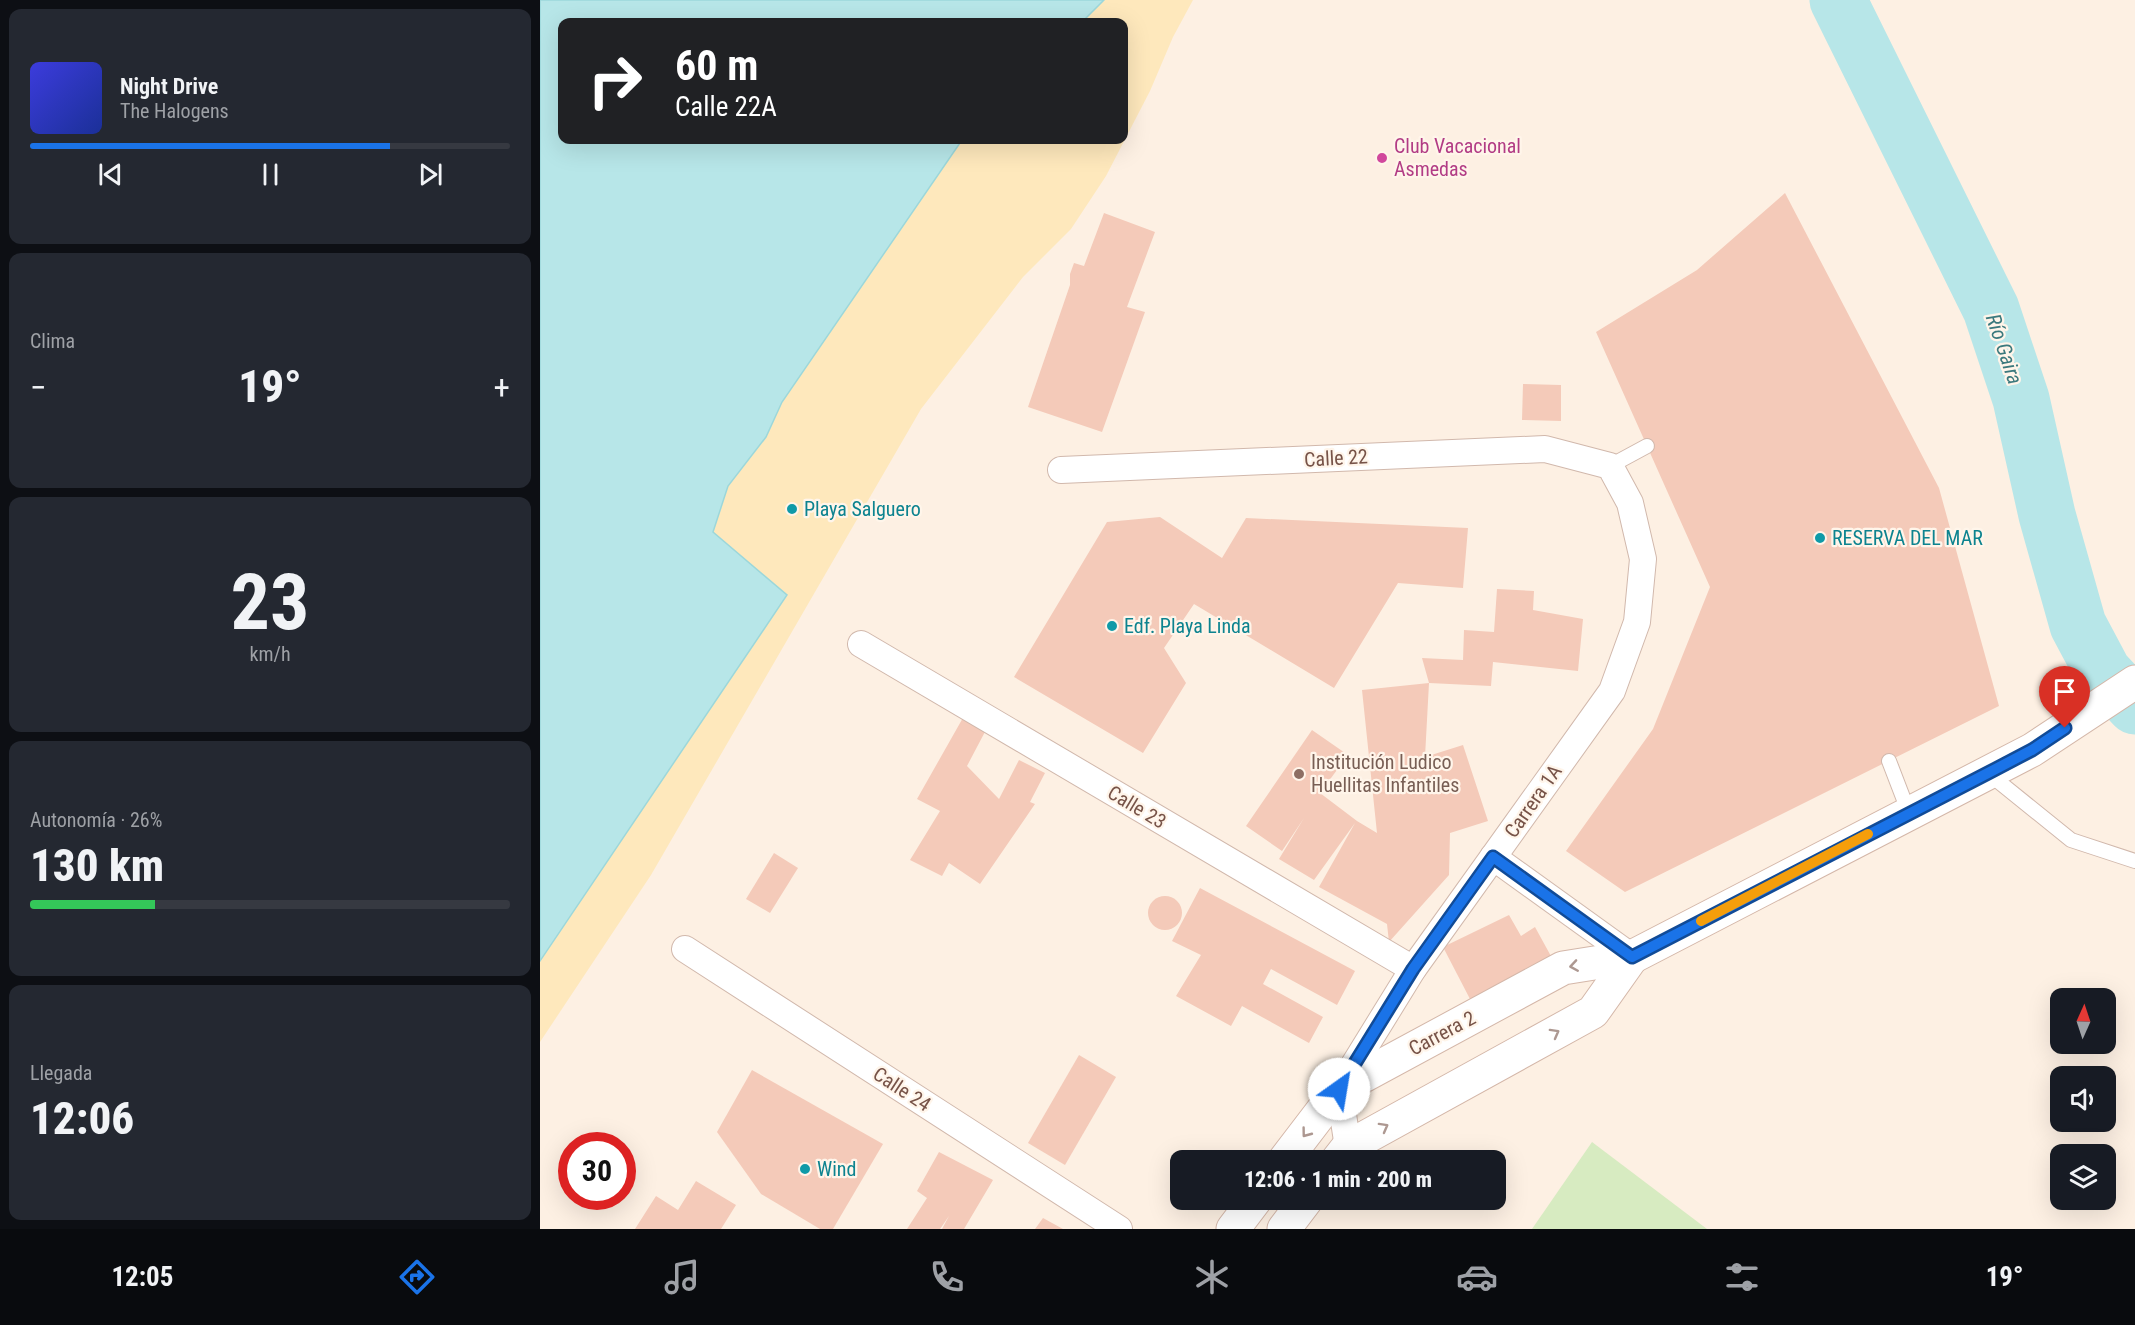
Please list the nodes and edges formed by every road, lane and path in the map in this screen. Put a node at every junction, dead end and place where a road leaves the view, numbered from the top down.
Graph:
1 (1647, 446) dead end
2 (1610, 466) junction
3 (1061, 470) dead end
4 (861, 644) dead end
5 (2135, 682) edge
6 (1889, 761) dead end
7 (1988, 773) junction
8 (1909, 813) junction
9 (1493, 857) junction
10 (2135, 861) edge
11 (685, 949) dead end
12 (1632, 957) junction
13 (1413, 969) junction
14 (1339, 1089) junction
15 (1292, 1150) edge
16 (1343, 1150) edge
17 (1350, 1150) edge
18 (1247, 1210) edge
19 (1298, 1210) edge
20 (1119, 1229) edge
21 (1233, 1229) edge
22 (1284, 1229) edge

1 - 2 lane
2 - 3 street, Calle 22
2 - 9 street, Carrera 1A
4 - 13 street, Calle 23
5 - 7 street, Carrera 2
6 - 8 lane
7 - 8 street, Carrera 2
7 - 10 lane
8 - 12 street, Carrera 2
9 - 12 street
9 - 13 street, Carrera 1A
11 - 20 street, Calle 24
12 -> 14 street, Carrera 2
17 -> 12 street, Carrera 2
13 - 14 street, Carrera 1A
14 -> 15 street, Carrera 2
14 - 16 street
18 - 21 street
19 - 22 street

